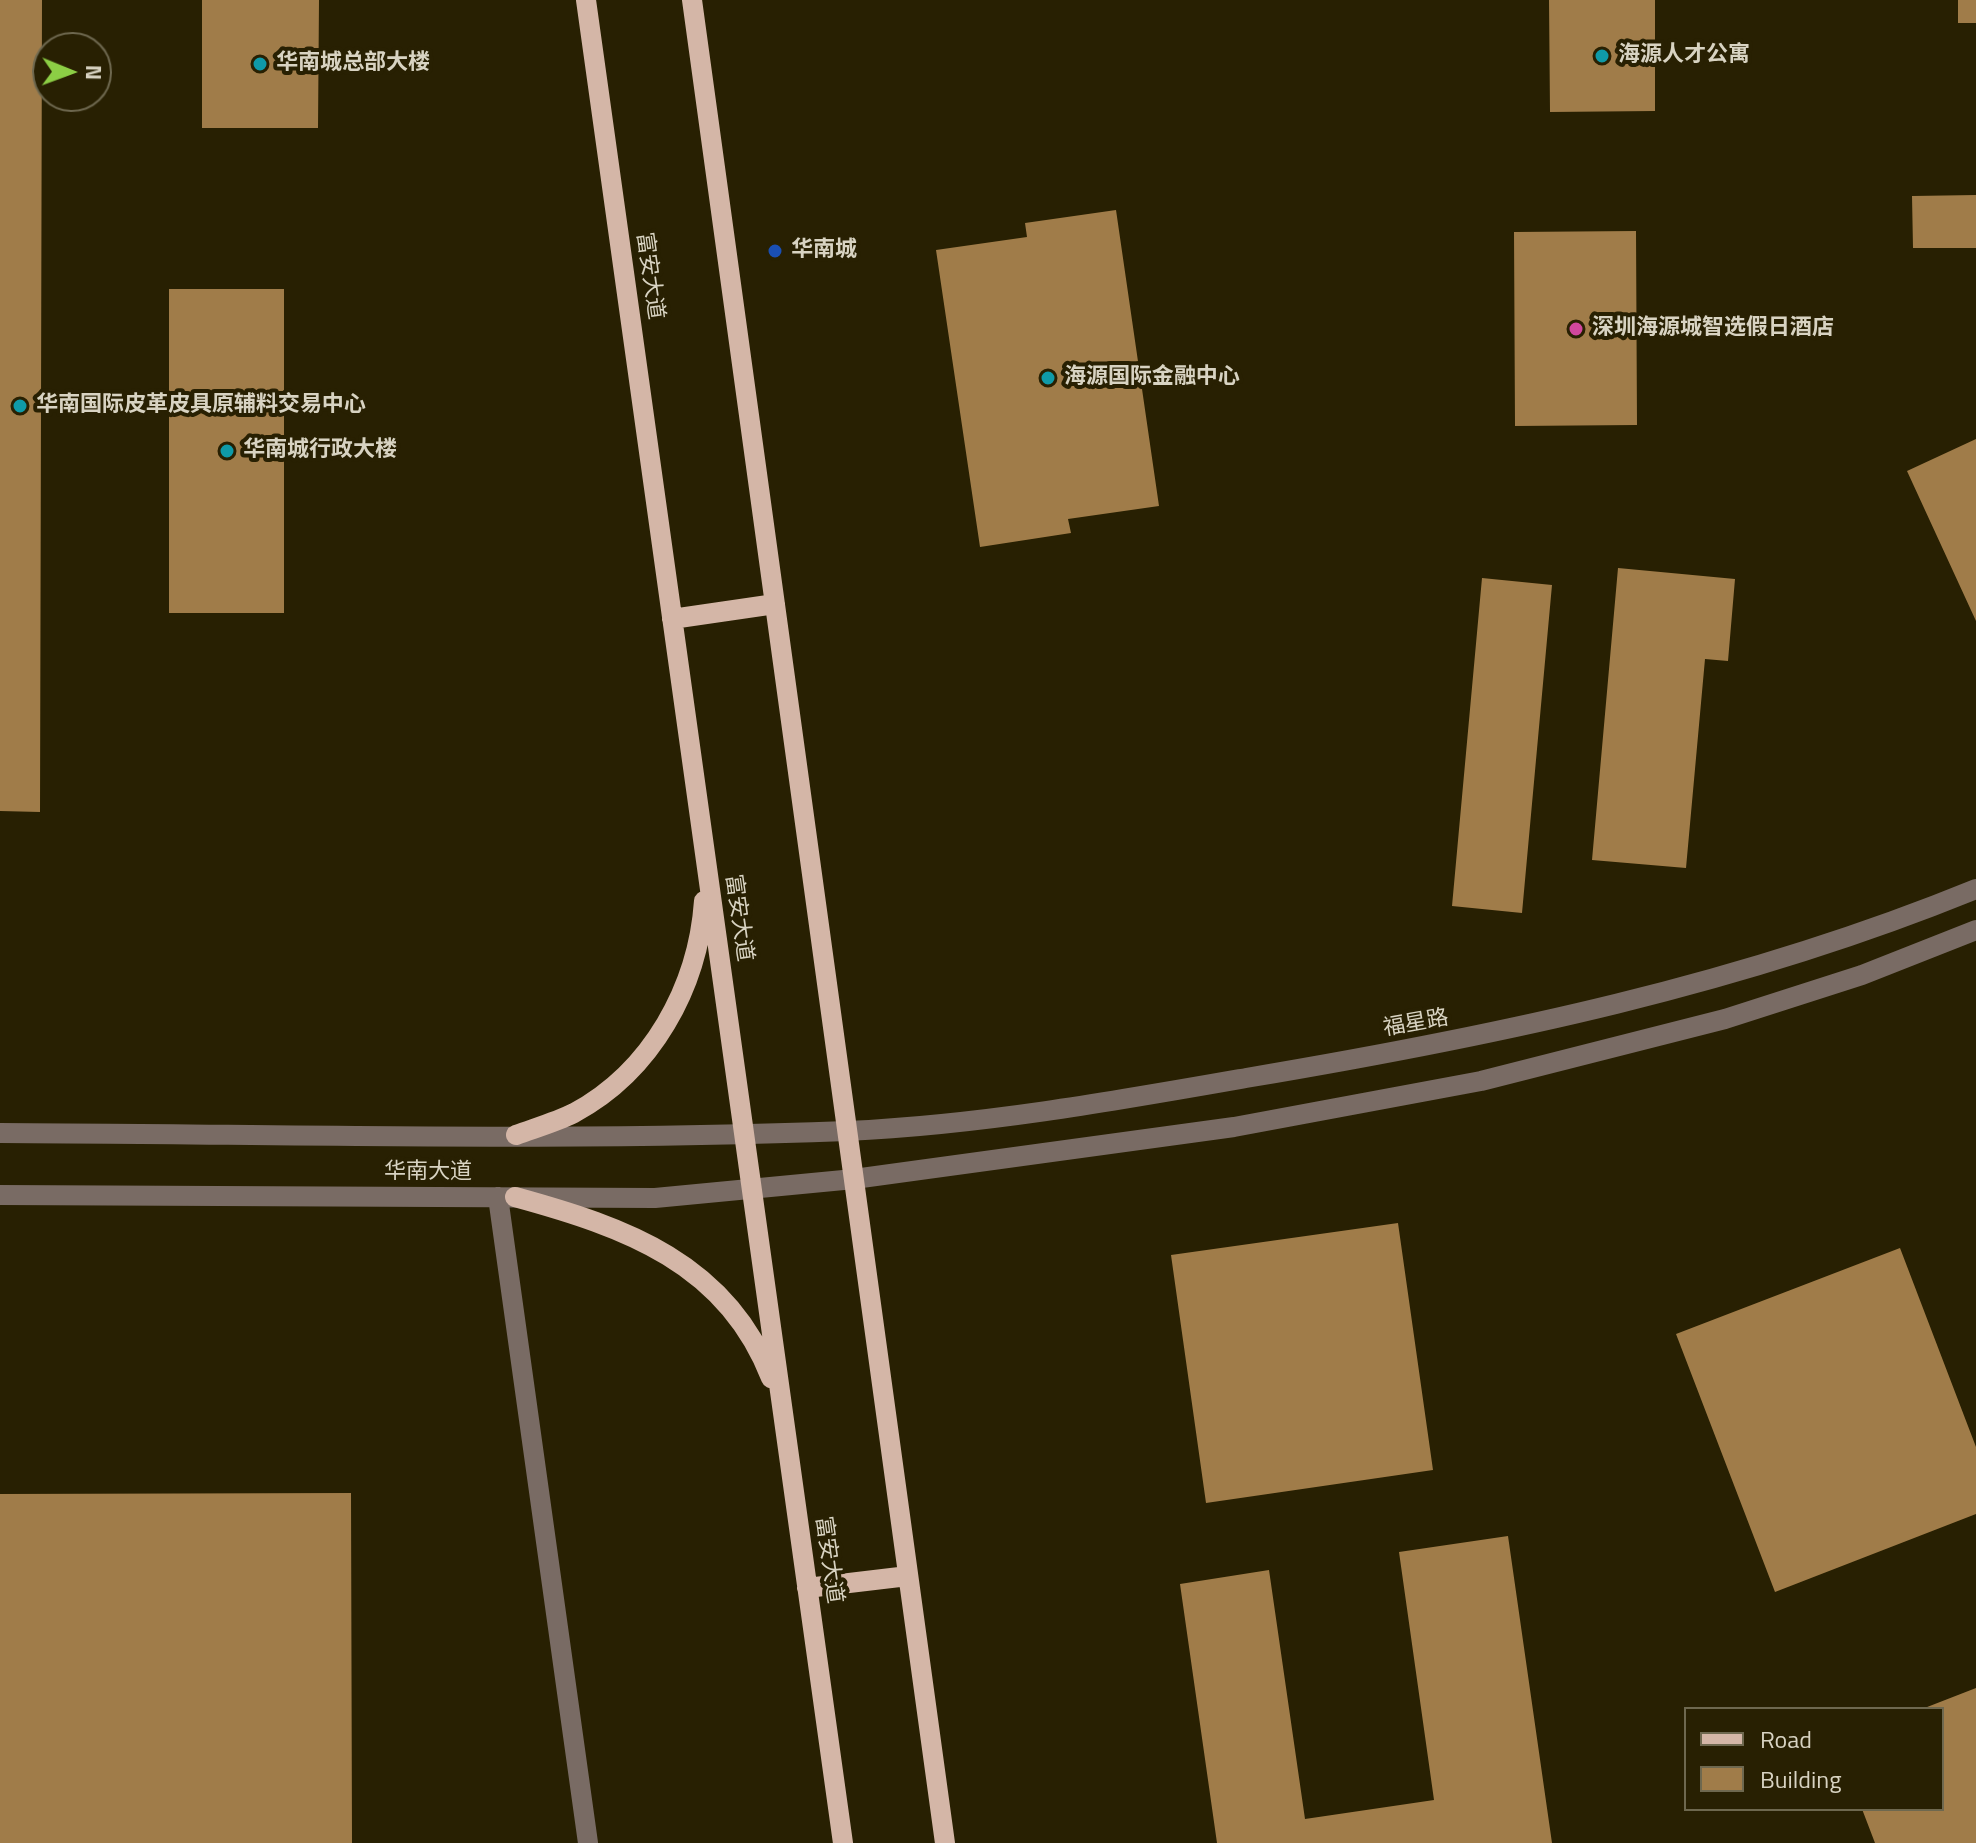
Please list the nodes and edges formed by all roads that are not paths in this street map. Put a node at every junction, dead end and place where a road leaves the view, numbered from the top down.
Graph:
1 (586, 0) edge
2 (692, 0) edge
3 (775, 604) junction
4 (672, 619) junction
5 (707, 865) junction
6 (1976, 889) edge
7 (1976, 930) edge
8 (847, 1131) junction
9 (0, 1133) edge
10 (744, 1133) junction
11 (516, 1135) junction
12 (854, 1179) junction
13 (752, 1188) junction
14 (0, 1195) edge
15 (507, 1197) junction
16 (782, 1408) junction
17 (908, 1576) junction
18 (807, 1588) junction
19 (588, 1843) edge
20 (843, 1843) edge
21 (945, 1843) edge

1 - 4 main road, 富安大道
2 - 3 main road
3 - 4 main road
3 - 8 main road
4 - 5 main road, 富安大道
5 - 10 main road, 富安大道
5 - 11 main road
6 - 8 street, 福星路
7 - 12 street
8 - 10 street, 华南大道
8 - 12 main road
9 - 11 street, 华南大道
10 - 11 street, 华南大道
10 - 13 main road, 富安大道
12 - 13 street, 华南大道
12 - 17 main road
13 - 15 street, 华南大道
13 - 16 main road, 富安大道
14 - 15 street, 华南大道
15 - 16 main road
15 - 19 street
16 - 18 main road, 富安大道
17 - 18 main road
17 - 21 main road
18 - 20 main road, 富安大道

